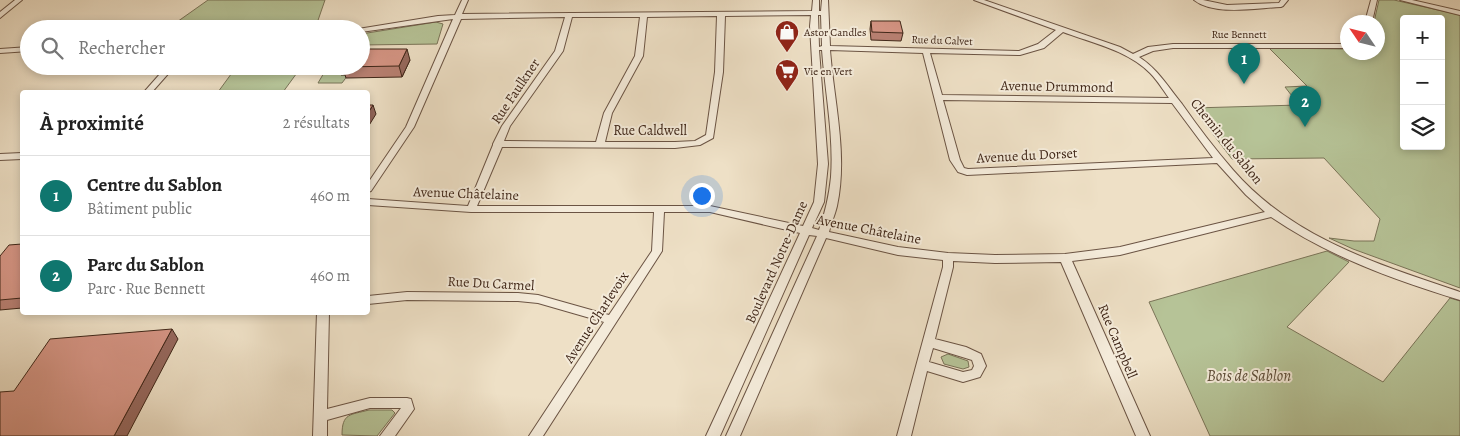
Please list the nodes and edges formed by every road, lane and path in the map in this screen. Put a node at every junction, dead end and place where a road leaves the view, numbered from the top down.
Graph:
1 (19, 0) edge
2 (465, 0) edge
3 (816, 0) edge
4 (824, 0) edge
5 (978, 0) edge
6 (1196, 0) edge
7 (1232, 0) edge
8 (1285, 0) edge
9 (1374, 0) edge
10 (1403, 0) edge
11 (1215, 6) junction
12 (815, 13) junction
13 (1460, 13) edge
14 (824, 14) junction
15 (644, 15) junction
16 (721, 15) junction
17 (1370, 15) edge
18 (0, 16) edge
19 (458, 16) junction
20 (569, 16) junction
21 (370, 29) edge
22 (1062, 30) junction
23 (1340, 46) edge
24 (821, 48) junction
25 (20, 50) edge
26 (0, 51) edge
27 (926, 51) junction
28 (1133, 56) junction
29 (163, 75) edge
30 (150, 90) edge
31 (938, 97) junction
32 (1175, 101) junction
33 (600, 143) junction
34 (497, 144) junction
35 (20, 156) edge
36 (0, 157) edge
37 (1220, 160) junction
38 (370, 185) edge
39 (370, 202) edge
40 (471, 209) junction
41 (659, 209) junction
42 (1273, 213) junction
43 (808, 231) junction
44 (823, 234) junction
45 (948, 257) junction
46 (1065, 258) junction
47 (1460, 296) edge
48 (370, 300) edge
49 (323, 315) edge
50 (611, 320) junction
51 (929, 342) junction
52 (923, 365) junction
53 (321, 416) junction
54 (320, 436) edge
55 (387, 436) edge
56 (536, 436) edge
57 (713, 436) edge
58 (733, 436) edge
59 (904, 436) edge
60 (1143, 436) edge

1 - 18 street
2 - 19 street
3 - 12 street, Boulevard Notre-Dame
4 - 14 street, Boulevard Notre-Dame
5 - 22 street, Chemin du Sablon
6 - 11 street
7 - 11 street
8 - 11 street
9 - 17 street
10 - 13 street
12 - 14 street
12 - 16 street
12 - 24 street, Boulevard Notre-Dame
14 - 24 street, Boulevard Notre-Dame
15 - 16 street
15 - 20 street
15 - 33 street
16 - 33 street, Rue Caldwell
19 - 20 street
19 - 21 street
19 - 38 street
20 - 34 street, Rue Faulkner
22 - 27 street, Rue du Calvet
22 - 28 street, Chemin du Sablon
23 - 28 street, Rue Bennett
24 - 27 street, Rue du Calvet
24 - 43 street, Boulevard Notre-Dame
24 - 44 street, Boulevard Notre-Dame
25 - 26 street
27 - 31 street, Avenue du Dorset
28 - 32 street, Chemin du Sablon
29 - 30 street
31 - 32 street, Avenue Drummond
31 - 37 street, Avenue du Dorset
32 - 37 street, Chemin du Sablon
33 - 34 street, Rue Caldwell
34 - 40 street, Rue Faulkner
35 - 36 street
37 - 42 street, Chemin du Sablon
39 - 40 street, Avenue Châtelaine
40 - 41 street, Avenue Châtelaine
41 - 43 street, Avenue Châtelaine
41 - 50 street, Avenue Charlevoix
42 - 46 street, Avenue Châtelaine
42 - 47 street, Chemin du Sablon
43 - 44 street, Avenue Châtelaine
43 - 57 street, Boulevard Notre-Dame
44 - 45 street, Avenue Châtelaine
44 - 58 street, Boulevard Notre-Dame
45 - 46 street, Avenue Châtelaine
45 - 51 street
46 - 60 street, Rue Campbell
48 - 50 street, Rue Du Carmel
49 - 53 street
50 - 56 street, Avenue Charlevoix
51 - 52 street
51 - 52 street
52 - 59 street
53 - 54 street
53 - 55 street

